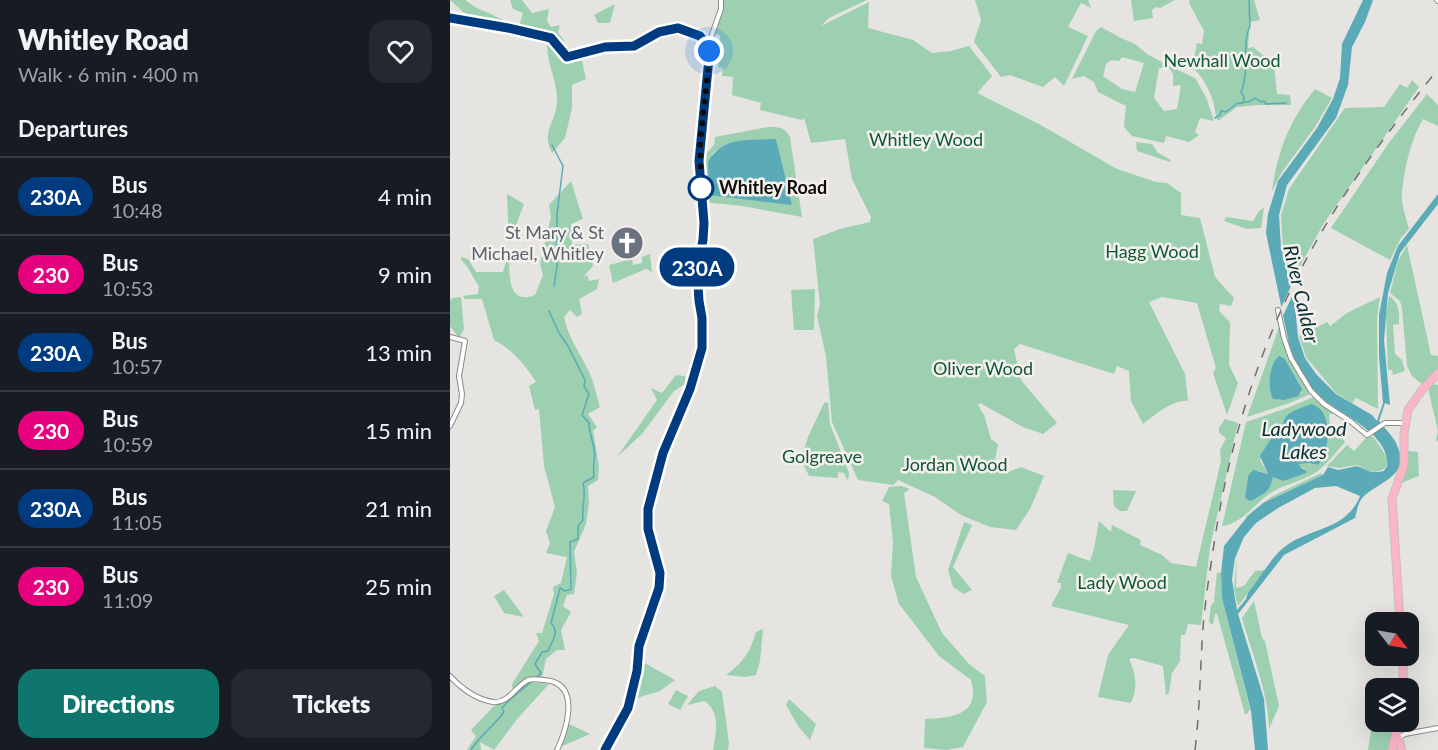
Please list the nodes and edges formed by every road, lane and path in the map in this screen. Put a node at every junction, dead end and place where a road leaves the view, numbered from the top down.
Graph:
1 (721, 0) edge
2 (1278, 310) dead end
3 (450, 337) edge
4 (1437, 377) edge
5 (1405, 423) junction
6 (450, 426) edge
7 (1399, 612) edge
8 (450, 676) edge
9 (1438, 728) edge
10 (1397, 744) edge
11 (557, 750) edge
12 (605, 750) edge

1 - 12 street
2 - 5 street
3 - 6 street
4 - 5 highway
5 - 7 highway
8 - 11 street
9 - 10 street

